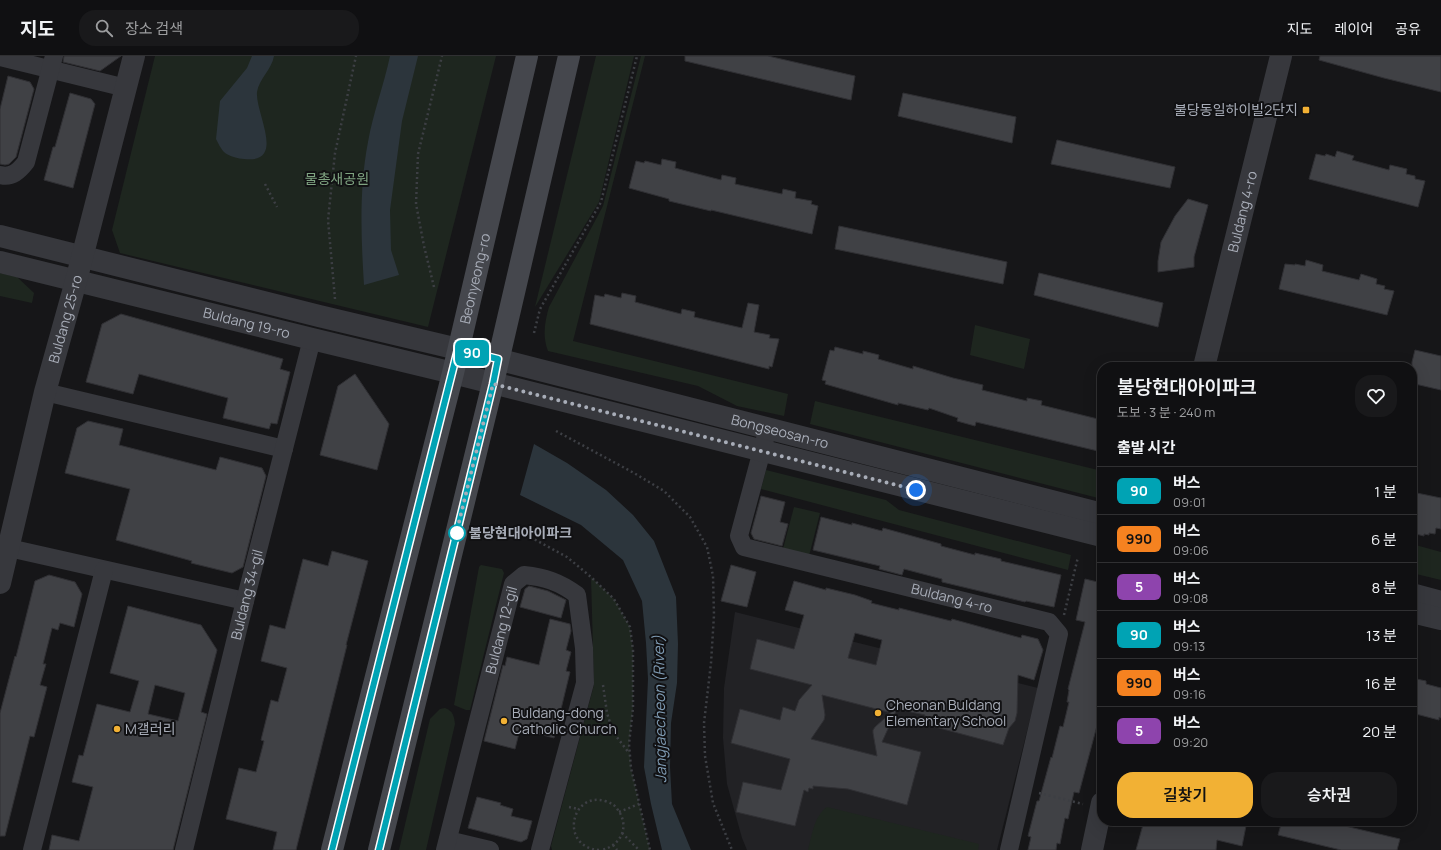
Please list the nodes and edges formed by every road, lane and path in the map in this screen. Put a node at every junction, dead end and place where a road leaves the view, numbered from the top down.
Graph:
1 (134, 56) edge
2 (356, 56) edge
3 (442, 56) edge
4 (527, 56) edge
5 (569, 56) edge
6 (637, 56) edge
7 (1281, 56) edge
8 (0, 57) edge
9 (53, 63) edge
10 (126, 88) junction
11 (0, 175) edge
12 (265, 184) dead end
13 (277, 207) dead end
14 (0, 236) edge
15 (82, 256) junction
16 (0, 262) edge
17 (76, 281) junction
18 (434, 288) dead end
19 (335, 299) dead end
20 (534, 333) dead end
21 (312, 339) junction
22 (458, 349) junction
23 (498, 359) junction
24 (1205, 362) edge
25 (453, 373) junction
26 (493, 384) junction
27 (45, 392) junction
28 (768, 428) junction
29 (556, 430) dead end
30 (284, 449) junction
31 (762, 451) junction
32 (1097, 513) edge
33 (503, 525) dead end
34 (1097, 535) edge
35 (9, 548) junction
36 (1078, 557) dead end
37 (104, 570) junction
38 (591, 577) junction
39 (0, 583) edge
40 (592, 584) dead end
41 (1417, 595) edge
42 (245, 601) junction
43 (1441, 602) edge
44 (1417, 613) edge
45 (1441, 619) edge
46 (1060, 634) junction
47 (602, 679) dead end
48 (630, 754) junction
49 (1023, 788) junction
50 (639, 804) junction
51 (564, 805) dead end
52 (1097, 805) edge
53 (578, 809) junction
54 (619, 812) junction
55 (1097, 826) edge
56 (622, 833) junction
57 (447, 845) edge
58 (613, 845) junction
59 (32, 850) edge
60 (184, 850) edge
61 (332, 850) edge
62 (379, 850) edge
63 (490, 850) edge
64 (540, 850) edge
65 (599, 850) edge
66 (602, 850) edge
67 (617, 850) edge
68 (639, 850) edge
69 (650, 850) edge
70 (732, 850) edge
71 (1009, 850) edge
72 (1092, 850) edge

1 - 10 street, Buldang 25-ro
2 - 19 path
3 - 18 path
4 - 22 main road, Beonyeong-ro
5 - 23 main road
6 - 20 path
7 - 24 street, Buldang 4-ro
8 - 9 street
9 - 10 street
9 - 11 street
10 - 15 street, Buldang 25-ro
12 - 13 path
14 - 15 street, Buldang 19-ro
15 - 17 street, Buldang 25-ro
15 - 22 street, Buldang 19-ro
16 - 17 street, Buldang 19-ro
17 - 21 street, Buldang 19-ro
17 - 27 street, Buldang 25-ro
21 - 25 street, Buldang 19-ro
21 - 30 street, Buldang 34-gil
22 - 23 street, Bongseosan-ro
22 - 25 main road, Beonyeong-ro
23 - 26 main road
23 - 28 street, Bongseosan-ro
25 - 26 street, Buldang 19-ro
25 - 61 main road, Beonyeong-ro
26 - 31 street, Bongseosan-ro
26 - 62 main road
27 - 30 street
27 - 35 street, Buldang 25-ro
28 - 31 street, Buldang 4-ro
28 - 32 street, Bongseosan-ro
29 - 70 path
30 - 42 street, Buldang 34-gil
31 - 34 street, Bongseosan-ro
31 - 46 street, Buldang 4-ro
33 - 38 path
35 - 37 street
35 - 39 street, Buldang 25-ro
36 - 46 path
37 - 42 street
37 - 59 street
38 - 40 path
38 - 48 path
41 - 43 street
42 - 60 street, Buldang 34-gil
44 - 45 street
46 - 49 street
47 - 48 path
48 - 50 path
49 - 52 path
49 - 71 street
50 - 54 path
50 - 69 path
51 - 53 path
53 - 54 path
53 - 65 path
54 - 56 path
55 - 72 street
56 - 58 path
56 - 68 path
57 - 63 street, Buldang 12-gil
57 - 64 street, Buldang 12-gil
58 - 66 path
58 - 67 path

